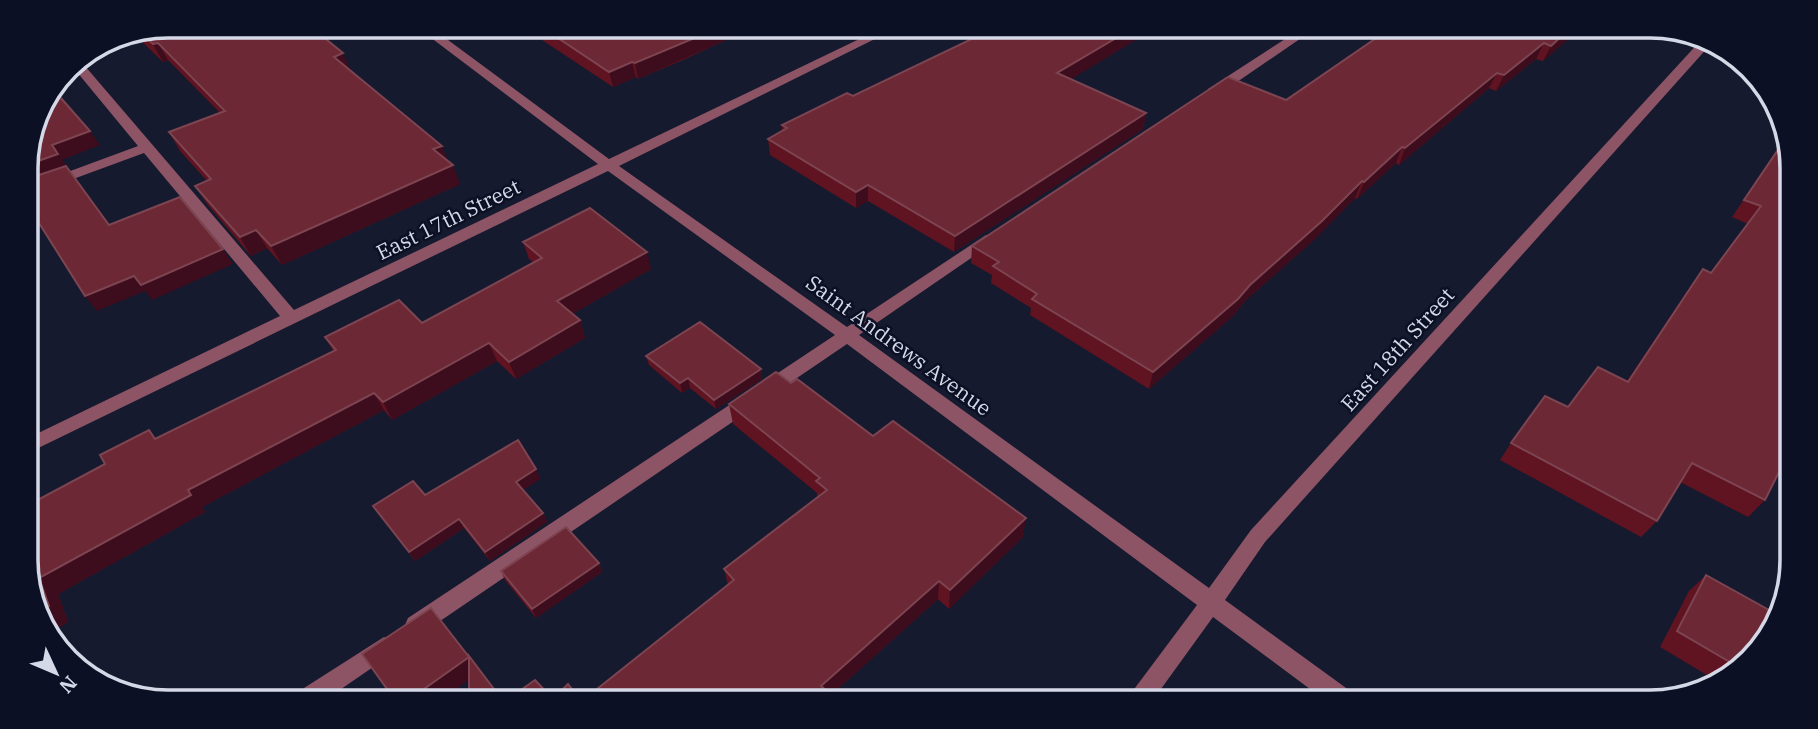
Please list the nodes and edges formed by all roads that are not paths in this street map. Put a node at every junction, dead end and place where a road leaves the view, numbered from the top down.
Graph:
1 (438, 38) edge
2 (870, 38) edge
3 (1295, 38) edge
4 (1699, 49) edge
5 (83, 71) edge
6 (1201, 100) edge
7 (147, 147) junction
8 (609, 164) junction
9 (39, 188) edge
10 (1007, 228) edge
11 (291, 318) junction
12 (846, 335) junction
13 (38, 441) edge
14 (1211, 602) junction
15 (321, 690) edge
16 (1147, 690) edge
17 (1330, 690) edge

1 - 8 street, Saint Andrews Avenue
2 - 8 street, East 17th Street
3 - 6 street
4 - 14 street, East 18th Street
5 - 7 street
7 - 9 street
7 - 11 street
8 - 11 street, East 17th Street
8 - 12 street, Saint Andrews Avenue
10 - 12 street
11 - 13 street, East 17th Street
12 - 14 street, Saint Andrews Avenue
12 - 15 street
14 - 16 street, East 18th Street
14 - 17 street, Saint Andrews Avenue

